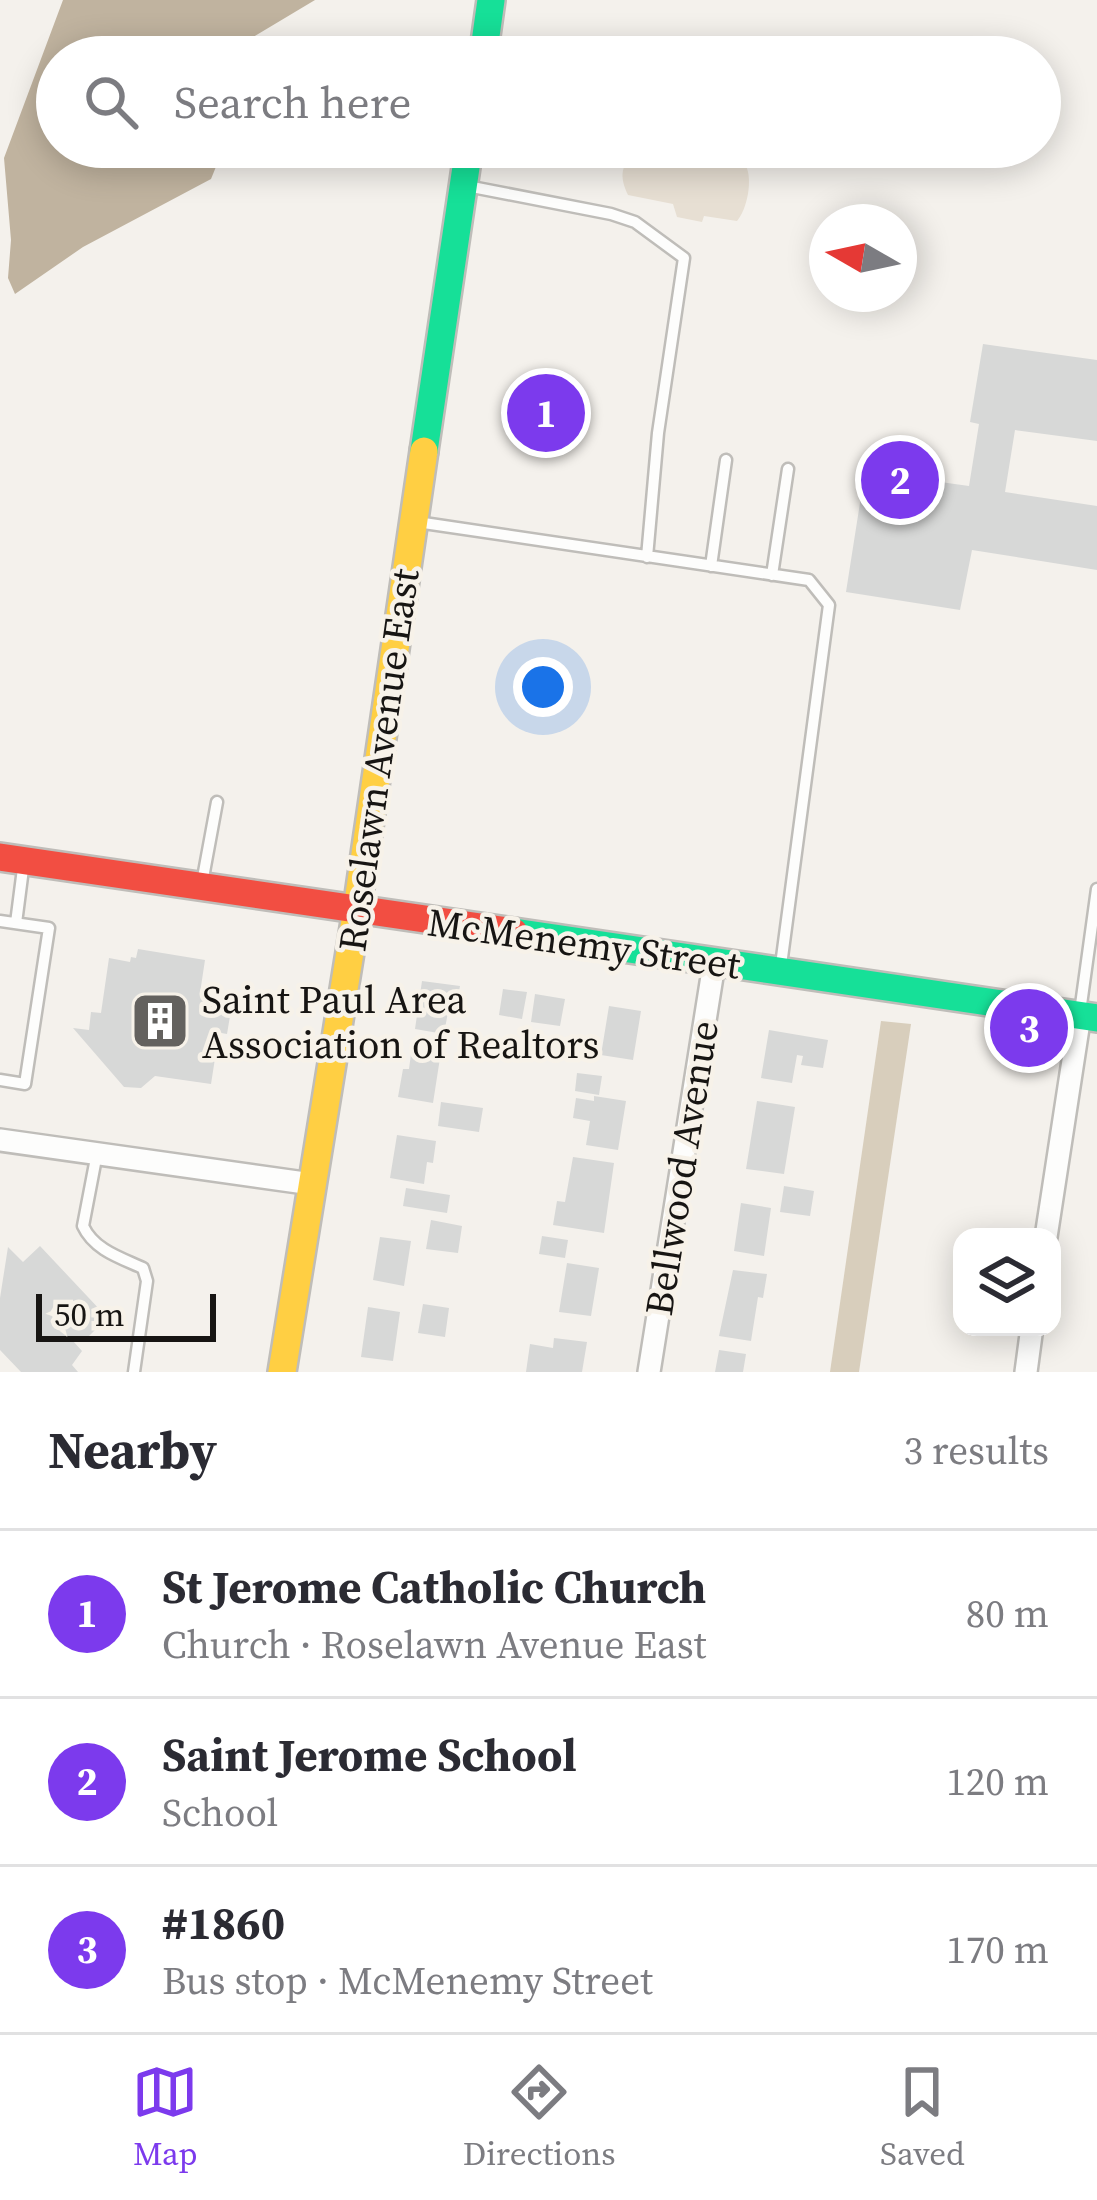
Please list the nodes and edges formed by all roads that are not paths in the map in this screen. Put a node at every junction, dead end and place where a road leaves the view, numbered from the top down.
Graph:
1 (491, 0) edge
2 (486, 36) edge
3 (467, 168) edge
4 (464, 185) junction
5 (726, 460) dead end
6 (788, 469) dead end
7 (414, 522) junction
8 (647, 556) junction
9 (711, 566) junction
10 (772, 574) junction
11 (217, 802) dead end
12 (12, 859) edge
13 (202, 886) junction
14 (1097, 889) edge
15 (357, 909) junction
16 (0, 921) edge
17 (16, 923) junction
18 (714, 964) junction
19 (780, 971) junction
20 (1088, 1017) edge
21 (0, 1080) edge
22 (0, 1140) edge
23 (97, 1153) junction
24 (313, 1184) junction
25 (1048, 1228) edge
26 (1031, 1336) edge
27 (134, 1372) edge
28 (282, 1372) edge
29 (649, 1372) edge
30 (1026, 1372) edge

1 - 2 street
3 - 4 street, Roselawn Avenue East
4 - 7 street, Roselawn Avenue East
4 - 8 lane
5 - 9 lane
6 - 10 lane
7 - 8 lane
7 - 15 street, Roselawn Avenue East
8 - 9 lane
9 - 10 lane
10 - 19 lane
11 - 13 lane
12 - 13 street, McMenemy Street
12 - 17 lane
13 - 15 street, McMenemy Street
14 - 20 lane
15 - 18 street, McMenemy Street
15 - 24 street, Roselawn Avenue East
16 - 17 lane
17 - 21 lane
18 - 19 street, McMenemy Street
18 - 29 street, Bellwood Avenue
19 - 20 street, McMenemy Street
20 - 25 street
22 - 23 street
23 - 24 street
23 - 27 lane
24 - 28 street, Roselawn Avenue East
26 - 30 street

